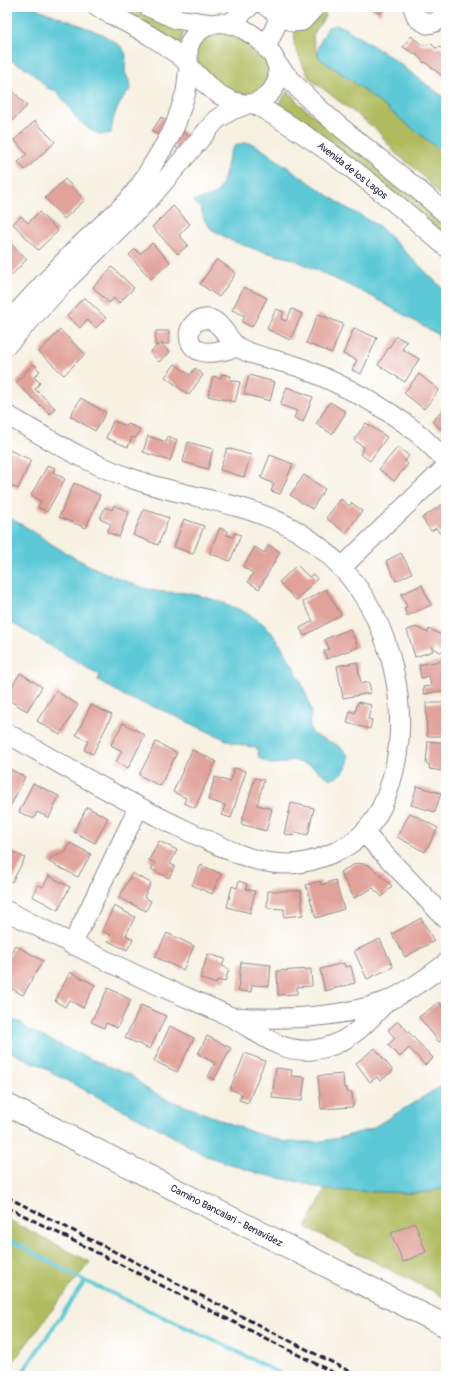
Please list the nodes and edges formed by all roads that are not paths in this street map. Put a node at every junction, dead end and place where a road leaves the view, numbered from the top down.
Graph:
1 (97, 7) edge
2 (149, 7) edge
3 (249, 7) edge
4 (315, 7) edge
5 (412, 7) edge
6 (445, 7) edge
7 (277, 10) edge
8 (220, 24) junction
9 (266, 48) junction
10 (189, 64) junction
11 (277, 64) junction
12 (251, 104) junction
13 (446, 214) edge
14 (446, 247) edge
15 (7, 323) edge
16 (7, 345) edge
17 (238, 347) dead end
18 (7, 415) edge
19 (446, 460) edge
20 (446, 467) edge
21 (341, 568) junction
22 (7, 733) edge
23 (138, 808) junction
24 (365, 834) junction
25 (7, 911) edge
26 (446, 919) edge
27 (72, 945) junction
28 (446, 963) edge
29 (386, 1002) junction
30 (231, 1017) junction
31 (7, 1105) edge
32 (446, 1326) edge

1 - 10 street
2 - 8 street
3 - 8 street
4 - 7 street
5 - 6 street
7 - 9 street
8 - 9 street
8 - 10 street
9 - 11 street
10 - 12 street
10 - 15 street
11 - 12 street
11 - 13 street
12 - 14 street, Avenida de los Lagos
12 - 16 street
17 - 19 street
18 - 21 street
20 - 21 street
21 - 24 street
22 - 23 street
23 - 24 street
23 - 27 street
24 - 26 street
25 - 27 street
27 - 30 street
28 - 29 street
29 - 30 street
29 - 30 street
31 - 32 main road, Camino Bancalari - Benavídez

